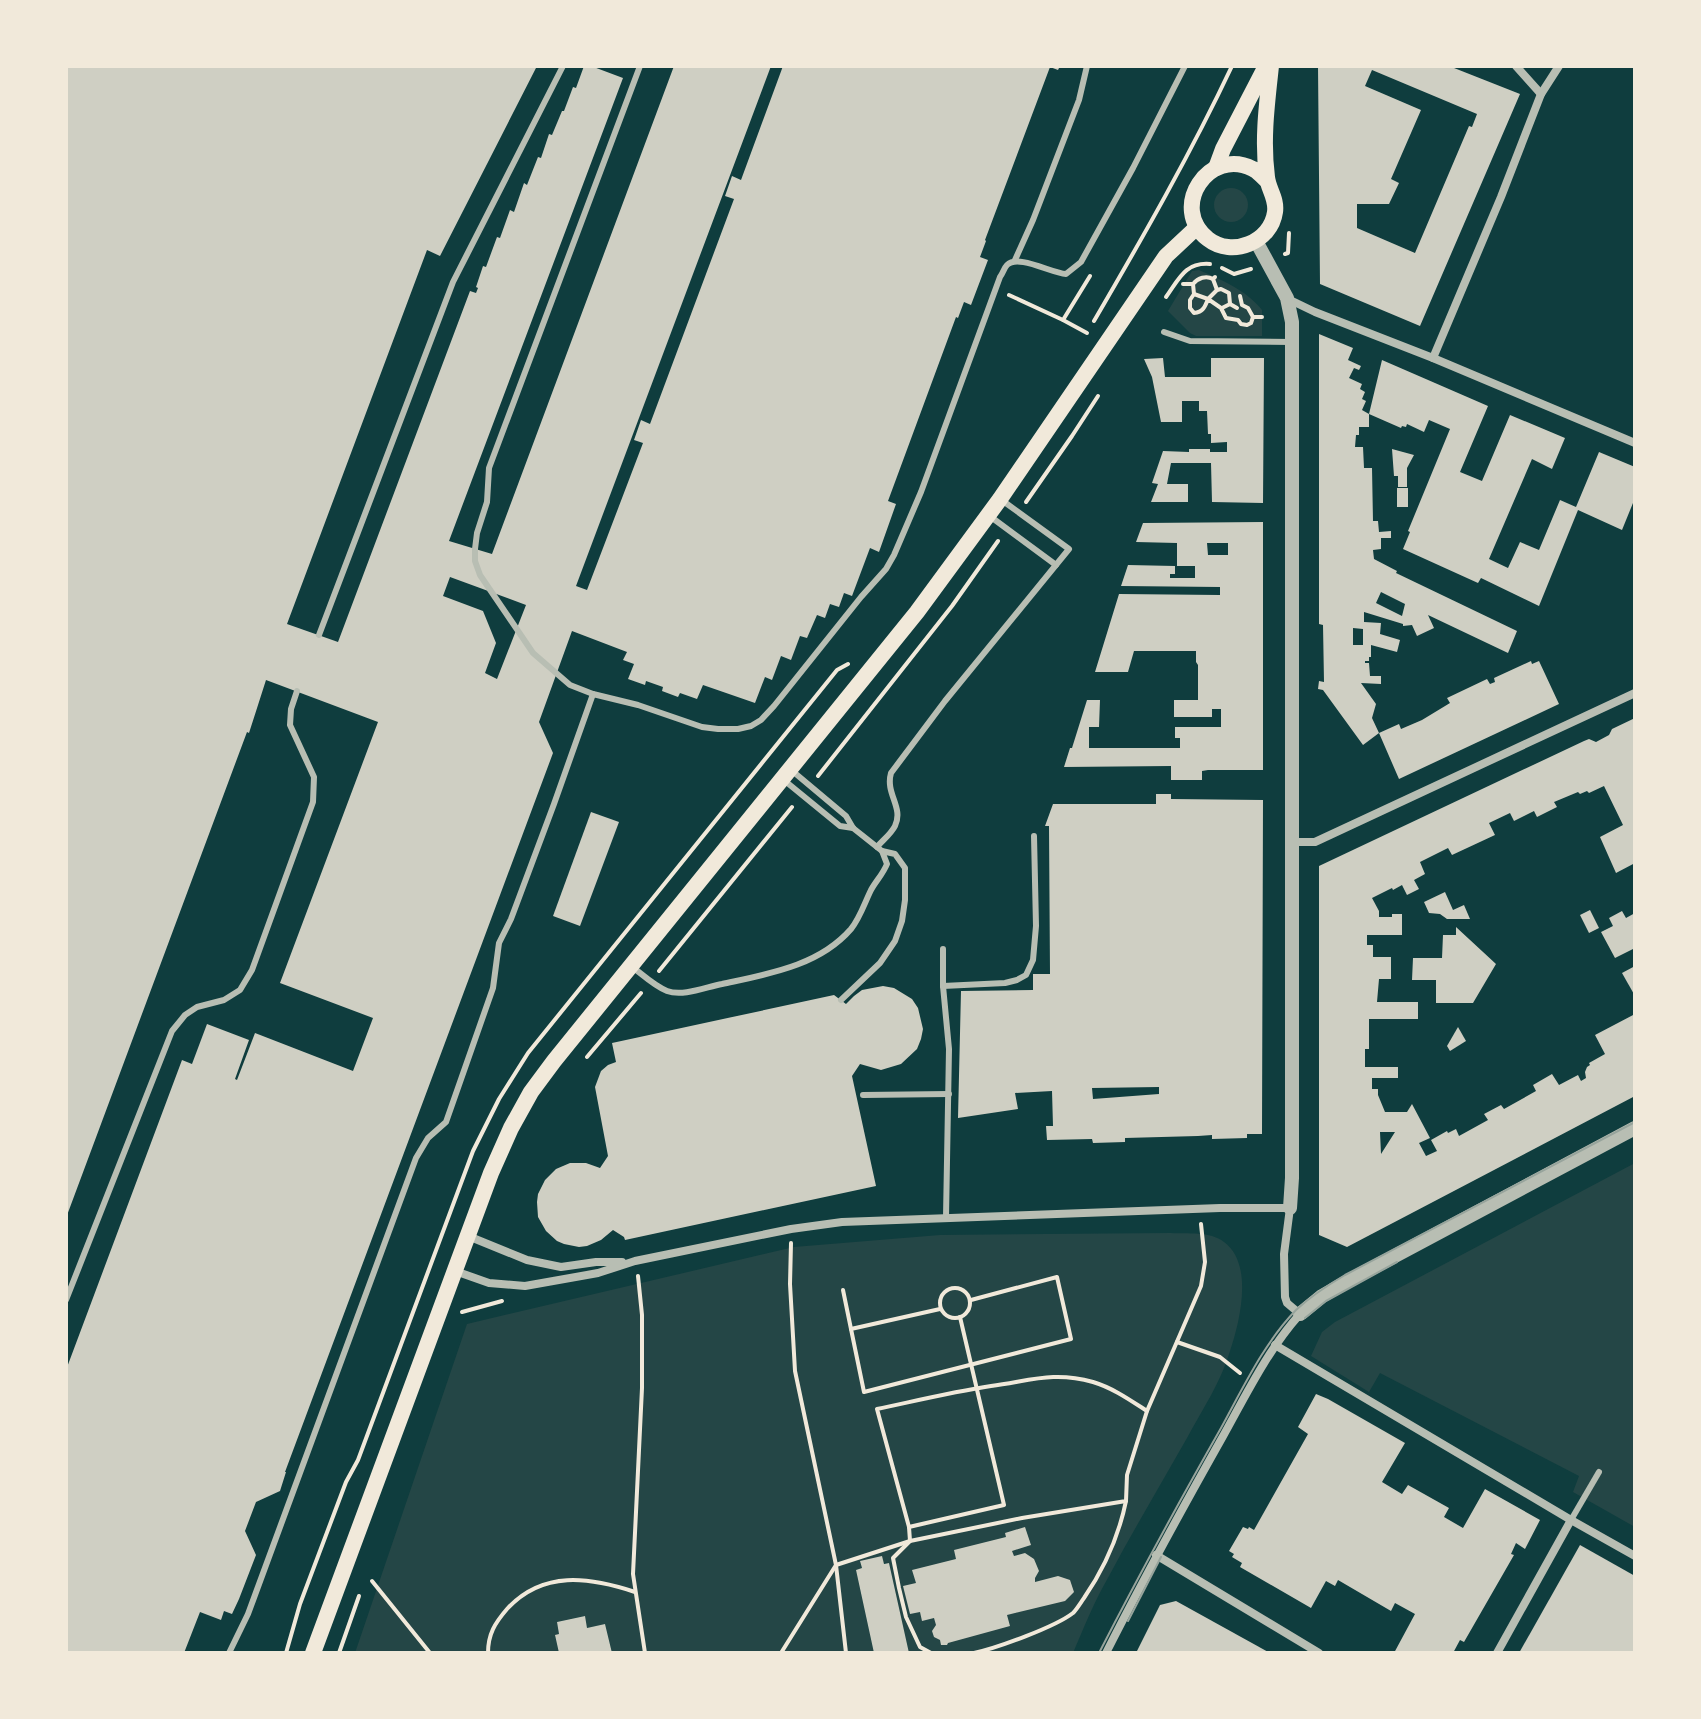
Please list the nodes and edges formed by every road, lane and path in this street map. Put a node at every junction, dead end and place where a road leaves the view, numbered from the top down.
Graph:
1 (563, 66) edge
2 (640, 66) edge
3 (1087, 66) edge
4 (1185, 66) edge
5 (1232, 66) edge
6 (1269, 66) edge
7 (1516, 66) edge
8 (1559, 66) edge
9 (1541, 94) junction
10 (1216, 168) junction
11 (1267, 181) junction
12 (1197, 227) junction
13 (1256, 241) junction
14 (1015, 260) junction
15 (1183, 284) dead end
16 (1193, 284) junction
17 (1217, 290) junction
18 (1194, 294) junction
19 (1230, 296) junction
20 (1287, 298) junction
21 (1208, 299) junction
22 (1230, 304) junction
23 (1240, 306) junction
24 (1221, 308) junction
25 (1253, 317) junction
26 (1262, 317) dead end
27 (1063, 320) dead end
28 (1238, 320) junction
29 (1164, 332) dead end
30 (1087, 333) junction
31 (1082, 342) dead end
32 (1292, 342) junction
33 (1433, 358) junction
34 (1635, 443) edge
35 (1000, 499) junction
36 (988, 515) junction
37 (1056, 565) junction
38 (319, 635) dead end
39 (849, 664) dead end
40 (297, 691) dead end
41 (1635, 693) edge
42 (593, 694) junction
43 (786, 774) junction
44 (853, 828) junction
45 (1034, 836) dead end
46 (1293, 842) junction
47 (880, 849) junction
48 (943, 949) dead end
49 (631, 966) junction
50 (943, 986) junction
51 (841, 1000) dead end
52 (949, 1094) junction
53 (863, 1095) dead end
54 (1635, 1128) edge
55 (1290, 1208) junction
56 (946, 1217) junction
57 (1201, 1223) dead end
58 (791, 1229) junction
59 (468, 1236) junction
60 (635, 1261) junction
61 (455, 1271) junction
62 (843, 1290) dead end
63 (66, 1300) edge
64 (971, 1300) junction
65 (940, 1309) junction
66 (1300, 1314) junction
67 (960, 1317) junction
68 (851, 1329) junction
69 (1176, 1341) junction
70 (1275, 1345) junction
71 (971, 1364) junction
72 (1242, 1374) dead end
73 (977, 1388) junction
74 (1147, 1411) junction
75 (1599, 1472) dead end
76 (1126, 1501) junction
77 (1571, 1520) junction
78 (909, 1527) junction
79 (910, 1541) junction
80 (1156, 1555) junction
81 (1635, 1556) edge
82 (836, 1565) junction
83 (372, 1581) dead end
84 (635, 1592) junction
85 (987, 1652) edge
86 (229, 1653) edge
87 (286, 1653) edge
88 (313, 1653) edge
89 (430, 1653) edge
90 (488, 1653) edge
91 (645, 1653) edge
92 (781, 1653) edge
93 (846, 1653) edge
94 (931, 1653) edge
95 (974, 1653) edge
96 (1106, 1653) edge
97 (1319, 1653) edge
98 (1497, 1653) edge

1 - 38 lane
2 - 42 lane
3 - 14 lane
4 - 14 lane
5 - 30 path
6 - 10 main road
6 - 11 main road
7 - 9 street
8 - 9 street
9 - 33 street
10 - 11 main road
10 - 12 main road
11 - 13 main road
12 - 13 main road
12 - 35 main road
13 - 20 street
14 - 42 lane
15 - 16 path
16 - 17 path
16 - 18 path
17 - 19 path
17 - 21 path
18 - 21 path
18 - 21 path
19 - 22 path
19 - 23 path
20 - 32 street
20 - 33 street
21 - 24 path
22 - 23 path
22 - 24 path
23 - 25 path
23 - 28 path
24 - 28 path
25 - 26 path
25 - 28 path
27 - 30 path
29 - 32 lane
30 - 31 path
32 - 46 street
33 - 34 street
35 - 36 main road
35 - 37 lane
36 - 37 lane
36 - 43 main road
37 - 47 lane
39 - 87 path
40 - 63 lane
41 - 46 street
42 - 86 lane
43 - 44 lane
43 - 44 lane
43 - 49 main road
44 - 47 lane
45 - 50 lane
46 - 55 street
47 - 49 lane
47 - 51 lane
48 - 50 lane
49 - 59 main road
50 - 52 lane
52 - 53 lane
52 - 56 lane
54 - 66 street
55 - 56 street
55 - 66 street
56 - 58 street
57 - 69 path
58 - 60 street
58 - 82 path
59 - 60 street
59 - 61 main road
60 - 61 street
60 - 84 path
61 - 88 main road
62 - 68 path
64 - 65 path
64 - 67 path
64 - 71 path
65 - 67 path
65 - 68 path
66 - 70 street
67 - 71 path
68 - 71 path
69 - 72 path
69 - 74 path
70 - 77 street
70 - 80 street
71 - 73 path
73 - 74 path
73 - 78 path
73 - 78 path
74 - 76 path
75 - 77 lane
76 - 79 path
76 - 85 path
77 - 81 street
77 - 98 street
78 - 79 path
79 - 82 path
79 - 94 path
80 - 96 street
80 - 97 street
82 - 92 path
82 - 93 path
83 - 89 path
84 - 90 path
84 - 91 path
85 - 95 path

